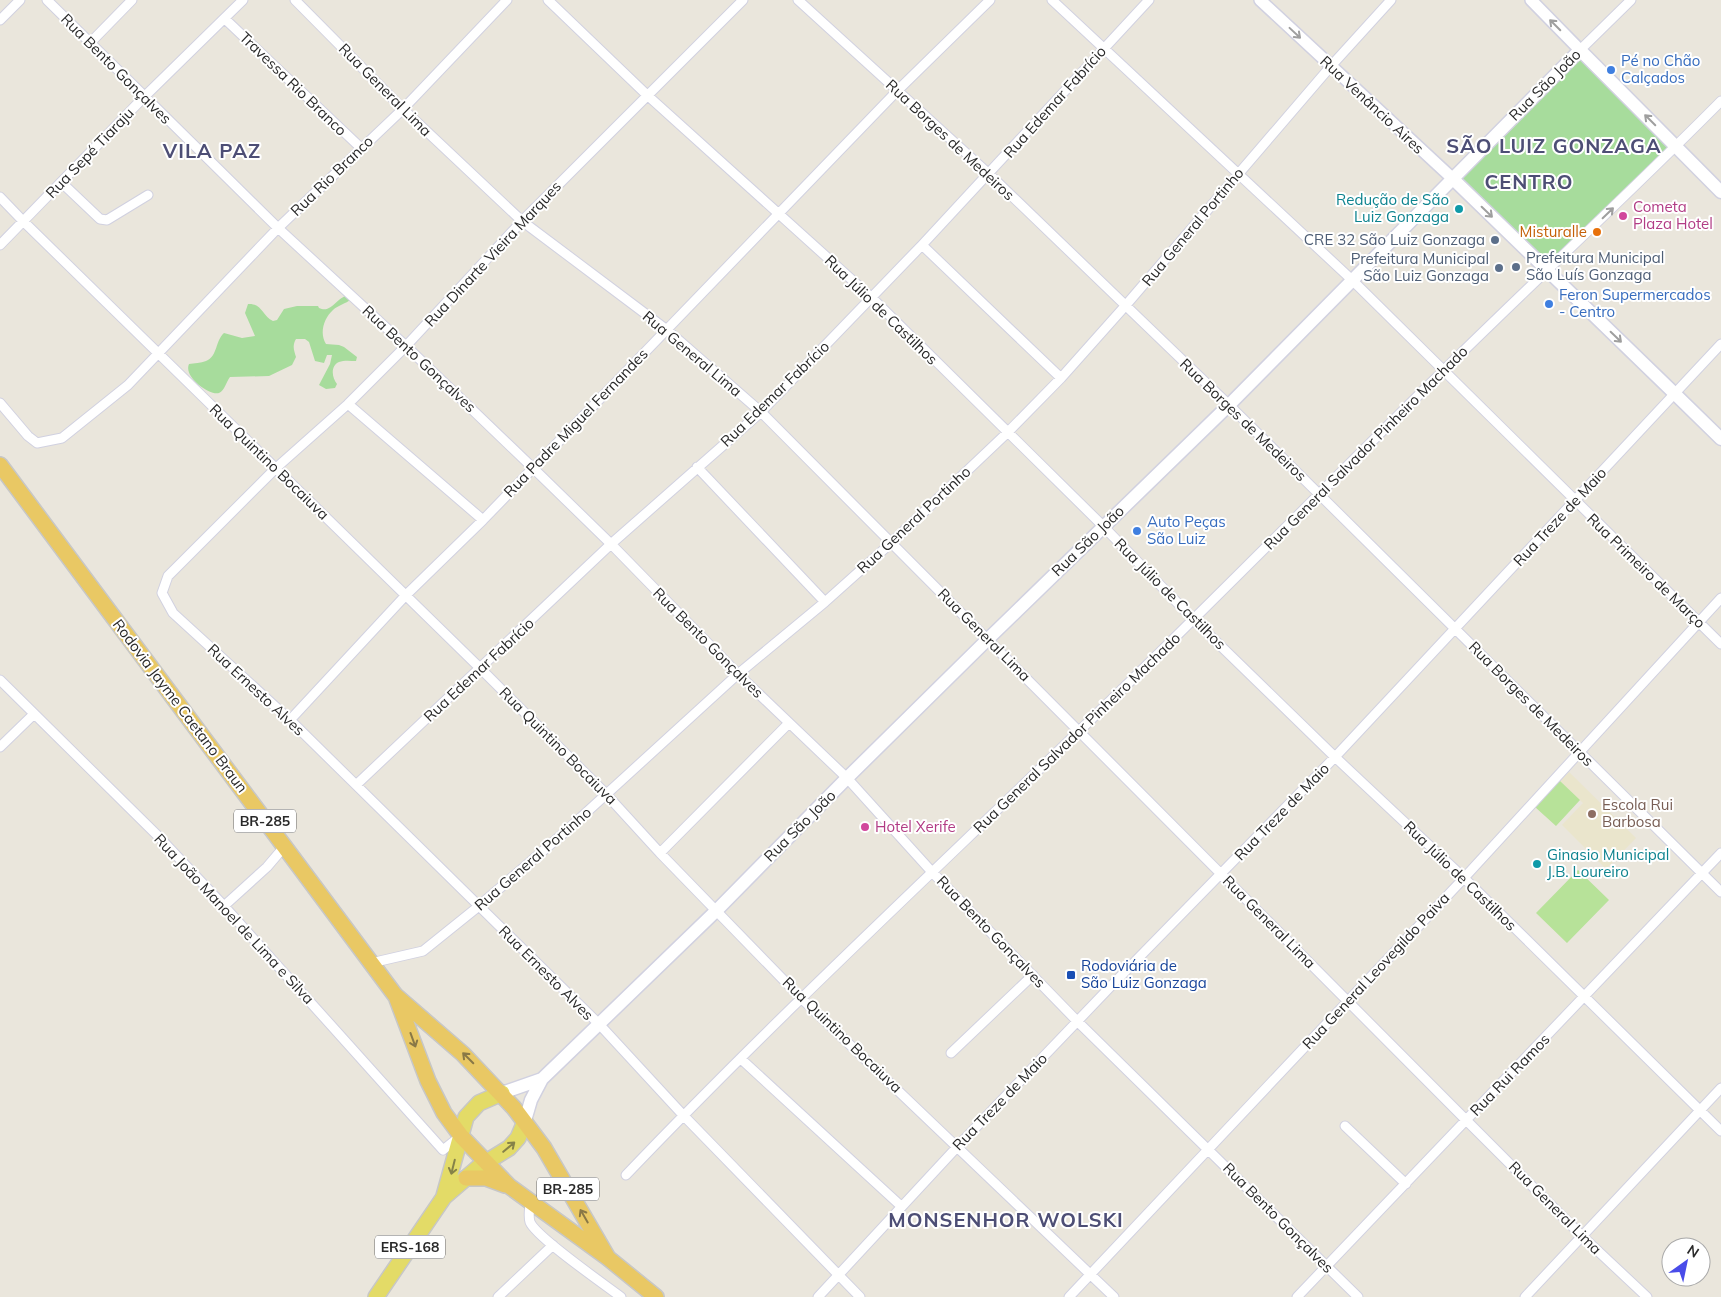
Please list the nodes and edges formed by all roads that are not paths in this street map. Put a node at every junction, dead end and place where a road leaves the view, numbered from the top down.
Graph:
1 (20, 0) edge
2 (47, 0) edge
3 (132, 0) edge
4 (244, 0) edge
5 (295, 0) edge
6 (507, 0) edge
7 (548, 0) edge
8 (742, 0) edge
9 (798, 0) edge
10 (990, 0) edge
11 (1052, 0) edge
12 (1148, 0) edge
13 (1260, 0) edge
14 (1391, 0) edge
15 (1531, 0) edge
16 (1631, 0) edge
17 (225, 19) junction
18 (0, 20) edge
19 (90, 43) junction
20 (1103, 48) junction
21 (1580, 50) junction
22 (1331, 66) junction
23 (896, 91) junction
24 (647, 95) junction
25 (144, 97) junction
26 (1721, 101) edge
27 (403, 109) junction
28 (1676, 147) junction
29 (361, 148) junction
30 (989, 174) junction
31 (1238, 174) junction
32 (1452, 178) junction
33 (61, 182) junction
34 (1721, 192) edge
35 (148, 195) dead end
36 (0, 196) edge
37 (779, 215) junction
38 (522, 221) junction
39 (23, 222) junction
40 (278, 228) junction
41 (0, 245) edge
42 (922, 245) junction
43 (1548, 271) junction
44 (1351, 279) junction
45 (871, 297) junction
46 (1126, 305) junction
47 (666, 330) junction
48 (1721, 344) edge
49 (406, 346) junction
50 (157, 353) junction
51 (1443, 371) junction
52 (1061, 378) junction
53 (1674, 393) junction
54 (0, 403) edge
55 (348, 404) junction
56 (1228, 405) junction
57 (761, 412) junction
58 (1007, 433) junction
59 (1721, 439) edge
60 (0, 465) edge
61 (697, 467) junction
62 (276, 468) junction
63 (533, 468) junction
64 (1319, 494) junction
65 (1576, 502) junction
66 (483, 520) junction
67 (1103, 526) junction
68 (891, 543) junction
69 (611, 544) junction
70 (162, 593) joint
71 (406, 595) junction
72 (1721, 598) edge
73 (825, 602) junction
74 (1194, 620) junction
75 (1698, 622) junction
76 (1456, 628) junction
77 (988, 639) junction
78 (1721, 644) edge
79 (481, 669) junction
80 (738, 674) junction
81 (0, 680) edge
82 (34, 714) junction
83 (290, 720) junction
84 (789, 723) junction
85 (1080, 731) junction
86 (0, 747) edge
87 (1578, 752) junction
88 (1335, 757) junction
89 (847, 778) junction
90 (356, 785) junction
91 (606, 794) junction
92 (284, 847) junction
93 (660, 853) junction
94 (1721, 853) edge
95 (932, 872) junction
96 (1702, 873) junction
97 (1221, 875) junction
98 (1464, 878) junction
99 (1721, 892) edge
100 (224, 906) junction
101 (478, 906) junction
102 (717, 910) junction
103 (371, 963) junction
104 (1033, 976) junction
105 (395, 995) junction
106 (1585, 997) junction
107 (802, 999) junction
108 (1348, 1001) junction
109 (1077, 1022) junction
110 (599, 1024) junction
111 (951, 1053) dead end
112 (741, 1059) junction
113 (542, 1079) junction
114 (1721, 1088) edge
115 (502, 1093) junction
116 (1700, 1111) junction
117 (683, 1115) junction
118 (1466, 1120) junction
119 (524, 1124) junction
120 (1345, 1126) dead end
121 (1721, 1131) edge
122 (461, 1136) junction
123 (958, 1146) junction
124 (1208, 1150) junction
125 (486, 1162) junction
126 (626, 1175) dead end
127 (466, 1178) junction
128 (1406, 1184) junction
129 (509, 1186) junction
130 (444, 1197) junction
131 (530, 1202) junction
132 (901, 1206) junction
133 (1582, 1236) junction
134 (553, 1246) junction
135 (608, 1258) junction
136 (1327, 1266) junction
137 (1091, 1274) junction
138 (838, 1275) junction
139 (376, 1297) edge
140 (498, 1297) edge
141 (621, 1297) edge
142 (656, 1297) edge
143 (818, 1297) edge
144 (860, 1297) edge
145 (1069, 1297) edge
146 (1114, 1297) edge
147 (1297, 1297) edge
148 (1358, 1297) edge
149 (1525, 1297) edge
150 (1647, 1297) edge

1 - 18 street
2 - 19 street, Rua Bento Gonçalves
3 - 19 street
4 - 17 street, Rua Sepé Tiaraju
5 - 27 street, Rua General Lima
6 - 27 street, Rua Rio Branco
7 - 24 street, Rua Júlio de Castilhos
8 - 24 street, Rua Dinarte Vieira Marques
9 - 23 street, Rua Borges de Medeiros
10 - 23 street, Rua Padre Miguel Fernandes
11 - 20 street, Rua Primeiro de Março
12 - 20 street, Rua Edemar Fabrício
13 -> 22 street, Rua Venâncio Aires
14 - 22 street, Rua General Portinho
21 -> 15 street
16 - 21 street, Rua São João
17 - 25 street, Rua Sepé Tiaraju
17 - 29 street, Travessa Rio Branco
19 - 25 street, Rua Bento Gonçalves
20 - 30 street, Rua Edemar Fabrício
20 - 31 street, Rua Primeiro de Março
28 -> 21 main road
21 - 32 main road, Rua São João
22 - 31 street, Rua General Portinho
22 - 32 street, Rua Venâncio Aires
23 - 30 street, Rua Borges de Medeiros
23 - 37 street, Rua Padre Miguel Fernandes
24 - 37 street, Rua Júlio de Castilhos
24 - 38 street, Rua Dinarte Vieira Marques
25 - 33 street, Rua Sepé Tiaraju
25 - 40 street, Rua Bento Gonçalves
26 - 28 street, Rua General Salvador Pinheiro Machado
27 - 29 street, Rua Rio Branco
27 - 38 street, Rua General Lima
28 - 34 main road
43 -> 28 street, Rua General Salvador Pinheiro Machado
29 - 40 street, Rua Rio Branco
30 - 42 street, Rua Edemar Fabrício
30 - 46 street, Rua Borges de Medeiros
31 - 44 street, Rua Primeiro de Março
31 - 46 street, Rua General Portinho
32 -> 43 main road, Rua Venâncio Aires
32 - 44 main road, Rua São João
33 - 35 street
33 - 39 street, Rua Sepé Tiaraju
36 - 39 street, Rua Quintino Bocaiuva
37 - 45 street, Rua Júlio de Castilhos
37 - 47 street, Rua Padre Miguel Fernandes
38 - 47 street, Rua General Lima
38 - 49 street, Rua Dinarte Vieira Marques
39 - 41 street, Rua Sepé Tiaraju
39 - 50 street, Rua Quintino Bocaiuva
40 - 49 street, Rua Bento Gonçalves
40 - 50 street, Rua Rio Branco
42 - 45 street, Rua Edemar Fabrício
42 - 52 street
43 - 51 street, Rua General Salvador Pinheiro Machado
43 -> 53 main road, Rua Venâncio Aires
44 - 51 street, Rua Primeiro de Março
44 - 56 main road, Rua São João
45 - 57 street, Rua Edemar Fabrício
45 - 58 street, Rua Júlio de Castilhos
46 - 52 street, Rua General Portinho
46 - 56 street, Rua Borges de Medeiros
47 - 57 street, Rua General Lima
47 - 63 street, Rua Padre Miguel Fernandes
48 - 53 street, Rua Treze de Maio
49 - 55 street, Rua Dinarte Vieira Marques
49 - 63 street, Rua Bento Gonçalves
50 - 54 street, Rua Rio Branco
50 - 62 street, Rua Quintino Bocaiuva
51 - 64 street, Rua General Salvador Pinheiro Machado
51 - 65 street, Rua Primeiro de Março
52 - 58 street, Rua General Portinho
53 - 59 main road, Rua Venâncio Aires
53 - 65 street, Rua Treze de Maio
55 - 62 street, Rua Dinarte Vieira Marques
55 - 66 street
56 - 64 street, Rua Borges de Medeiros
56 - 67 main road, Rua São João
57 - 61 street, Rua Edemar Fabrício
57 - 68 street, Rua General Lima
58 - 67 street, Rua Júlio de Castilhos
58 - 68 street, Rua General Portinho
60 - 92 highway, Rodovia Jayme Caetano Braun / BR-285
61 - 69 street, Rua Edemar Fabrício
61 - 73 street
62 - 70 street, Rua Dinarte Vieira Marques
62 - 71 street, Rua Quintino Bocaiuva
63 - 66 street, Rua Padre Miguel Fernandes
63 - 69 street, Rua Bento Gonçalves
64 - 74 street, Rua General Salvador Pinheiro Machado
64 - 76 street, Rua Borges de Medeiros
65 - 75 street, Rua Primeiro de Março
65 - 76 street, Rua Treze de Maio
66 - 71 street, Rua Padre Miguel Fernandes
67 - 74 street, Rua Júlio de Castilhos
67 - 77 main road, Rua São João
68 - 73 street, Rua General Portinho
68 - 77 street, Rua General Lima
69 - 79 street, Rua Edemar Fabrício
69 - 80 street, Rua Bento Gonçalves
70 - 83 street, Rua Ernesto Alves
71 - 79 street, Rua Quintino Bocaiuva
71 - 83 street, Rua Padre Miguel Fernandes
72 - 75 street, Rua General Leovegildo Paiva
73 - 80 street, Rua General Portinho
74 - 85 street, Rua General Salvador Pinheiro Machado
74 - 88 street, Rua Júlio de Castilhos
75 - 78 street, Rua Primeiro de Março
75 - 87 street, Rua General Leovegildo Paiva
76 - 87 street, Rua Borges de Medeiros
76 - 88 street, Rua Treze de Maio
77 - 85 street, Rua General Lima
77 - 89 main road, Rua São João
79 - 90 street, Rua Edemar Fabrício
79 - 91 street, Rua Quintino Bocaiuva
80 - 84 street, Rua Bento Gonçalves
80 - 91 street, Rua General Portinho
81 - 82 street, Rua João Manoel de Lima e Silva
82 - 86 street
82 - 100 street, Rua João Manoel de Lima e Silva
83 - 90 street, Rua Ernesto Alves
84 - 89 street, Rua Bento Gonçalves
84 - 93 street
85 - 95 street, Rua General Salvador Pinheiro Machado
85 - 97 street, Rua General Lima
87 - 96 street, Rua Borges de Medeiros
87 - 98 street, Rua General Leovegildo Paiva
88 - 97 street, Rua Treze de Maio
88 - 98 street, Rua Júlio de Castilhos
89 - 95 street, Rua Bento Gonçalves
89 - 102 main road, Rua São João
90 - 101 street, Rua Ernesto Alves
91 - 93 street, Rua Quintino Bocaiuva
91 - 101 street, Rua General Portinho
92 - 100 street
92 - 103 highway, Rodovia Jayme Caetano Braun / BR-285
93 - 102 street, Rua Quintino Bocaiuva
94 - 96 street, Rua Rui Ramos
95 - 104 street, Rua Bento Gonçalves
95 - 107 street, Rua General Salvador Pinheiro Machado
96 - 99 street, Rua Borges de Medeiros
96 - 106 street, Rua Rui Ramos
97 - 108 street, Rua General Lima
97 - 109 street, Rua Treze de Maio
98 - 106 street, Rua Júlio de Castilhos
98 - 108 street, Rua General Leovegildo Paiva
100 - 122 street, Rua João Manoel de Lima e Silva
101 - 103 street, Rua General Portinho
101 - 110 street, Rua Ernesto Alves
102 - 107 street, Rua Quintino Bocaiuva
102 - 110 main road, Rua São João
103 - 105 highway, Rodovia Jayme Caetano Braun / BR-285
104 - 109 street, Rua Bento Gonçalves
104 - 111 street
115 -> 105 highway, Rodovia Jayme Caetano Braun / BR-285
105 -> 122 highway, Rodovia Jayme Caetano Braun / BR-285
106 - 116 street, Rua Júlio de Castilhos
106 - 118 street, Rua Rui Ramos
107 - 112 street, Rua General Salvador Pinheiro Machado
107 - 123 street, Rua Quintino Bocaiuva
108 - 118 street, Rua General Lima
108 - 124 street, Rua General Leovegildo Paiva
109 - 123 street, Rua Treze de Maio
109 - 124 street, Rua Bento Gonçalves
110 - 113 main road, Rua São João
110 - 117 street, Rua Ernesto Alves
112 - 117 street, Rua General Salvador Pinheiro Machado
112 - 132 street
113 - 115 main road, Rua São João
113 - 119 main road, Rua São João
114 - 116 street
115 - 119 highway, Rodovia Jayme Caetano Braun / BR-285
115 - 122 main road
116 - 121 street, Rua Júlio de Castilhos
116 - 133 street
117 - 126 street, Rua General Salvador Pinheiro Machado
117 - 138 street, Rua Ernesto Alves
118 - 128 street, Rua Rui Ramos
118 - 133 street, Rua General Lima
125 -> 119 main road
135 -> 119 highway, BR-285
120 - 128 street
122 - 125 highway, BR-285
122 -> 130 main road, ERS-168
123 - 132 street, Rua Treze de Maio
123 - 137 street, Rua Quintino Bocaiuva
124 - 136 street, Rua Bento Gonçalves
124 - 137 street, Rua General Leovegildo Paiva
125 - 127 main road, ERS-168
125 - 129 highway, BR-285
127 - 129 highway
127 - 130 main road, ERS-168
128 - 136 street, Rua Rui Ramos
129 - 131 highway, BR-285
130 - 139 main road, ERS-168
131 - 134 street
131 - 135 highway, BR-285
132 - 138 street, Rua Treze de Maio
133 - 149 street
133 - 150 street, Rua General Lima
134 - 140 street
134 - 141 street
135 - 142 highway, BR-285
136 - 147 street, Rua Rui Ramos
136 - 148 street, Rua Bento Gonçalves
137 - 145 street, Rua General Leovegildo Paiva
137 - 146 street, Rua Quintino Bocaiuva
138 - 143 street, Rua Treze de Maio
138 - 144 street, Rua Ernesto Alves

